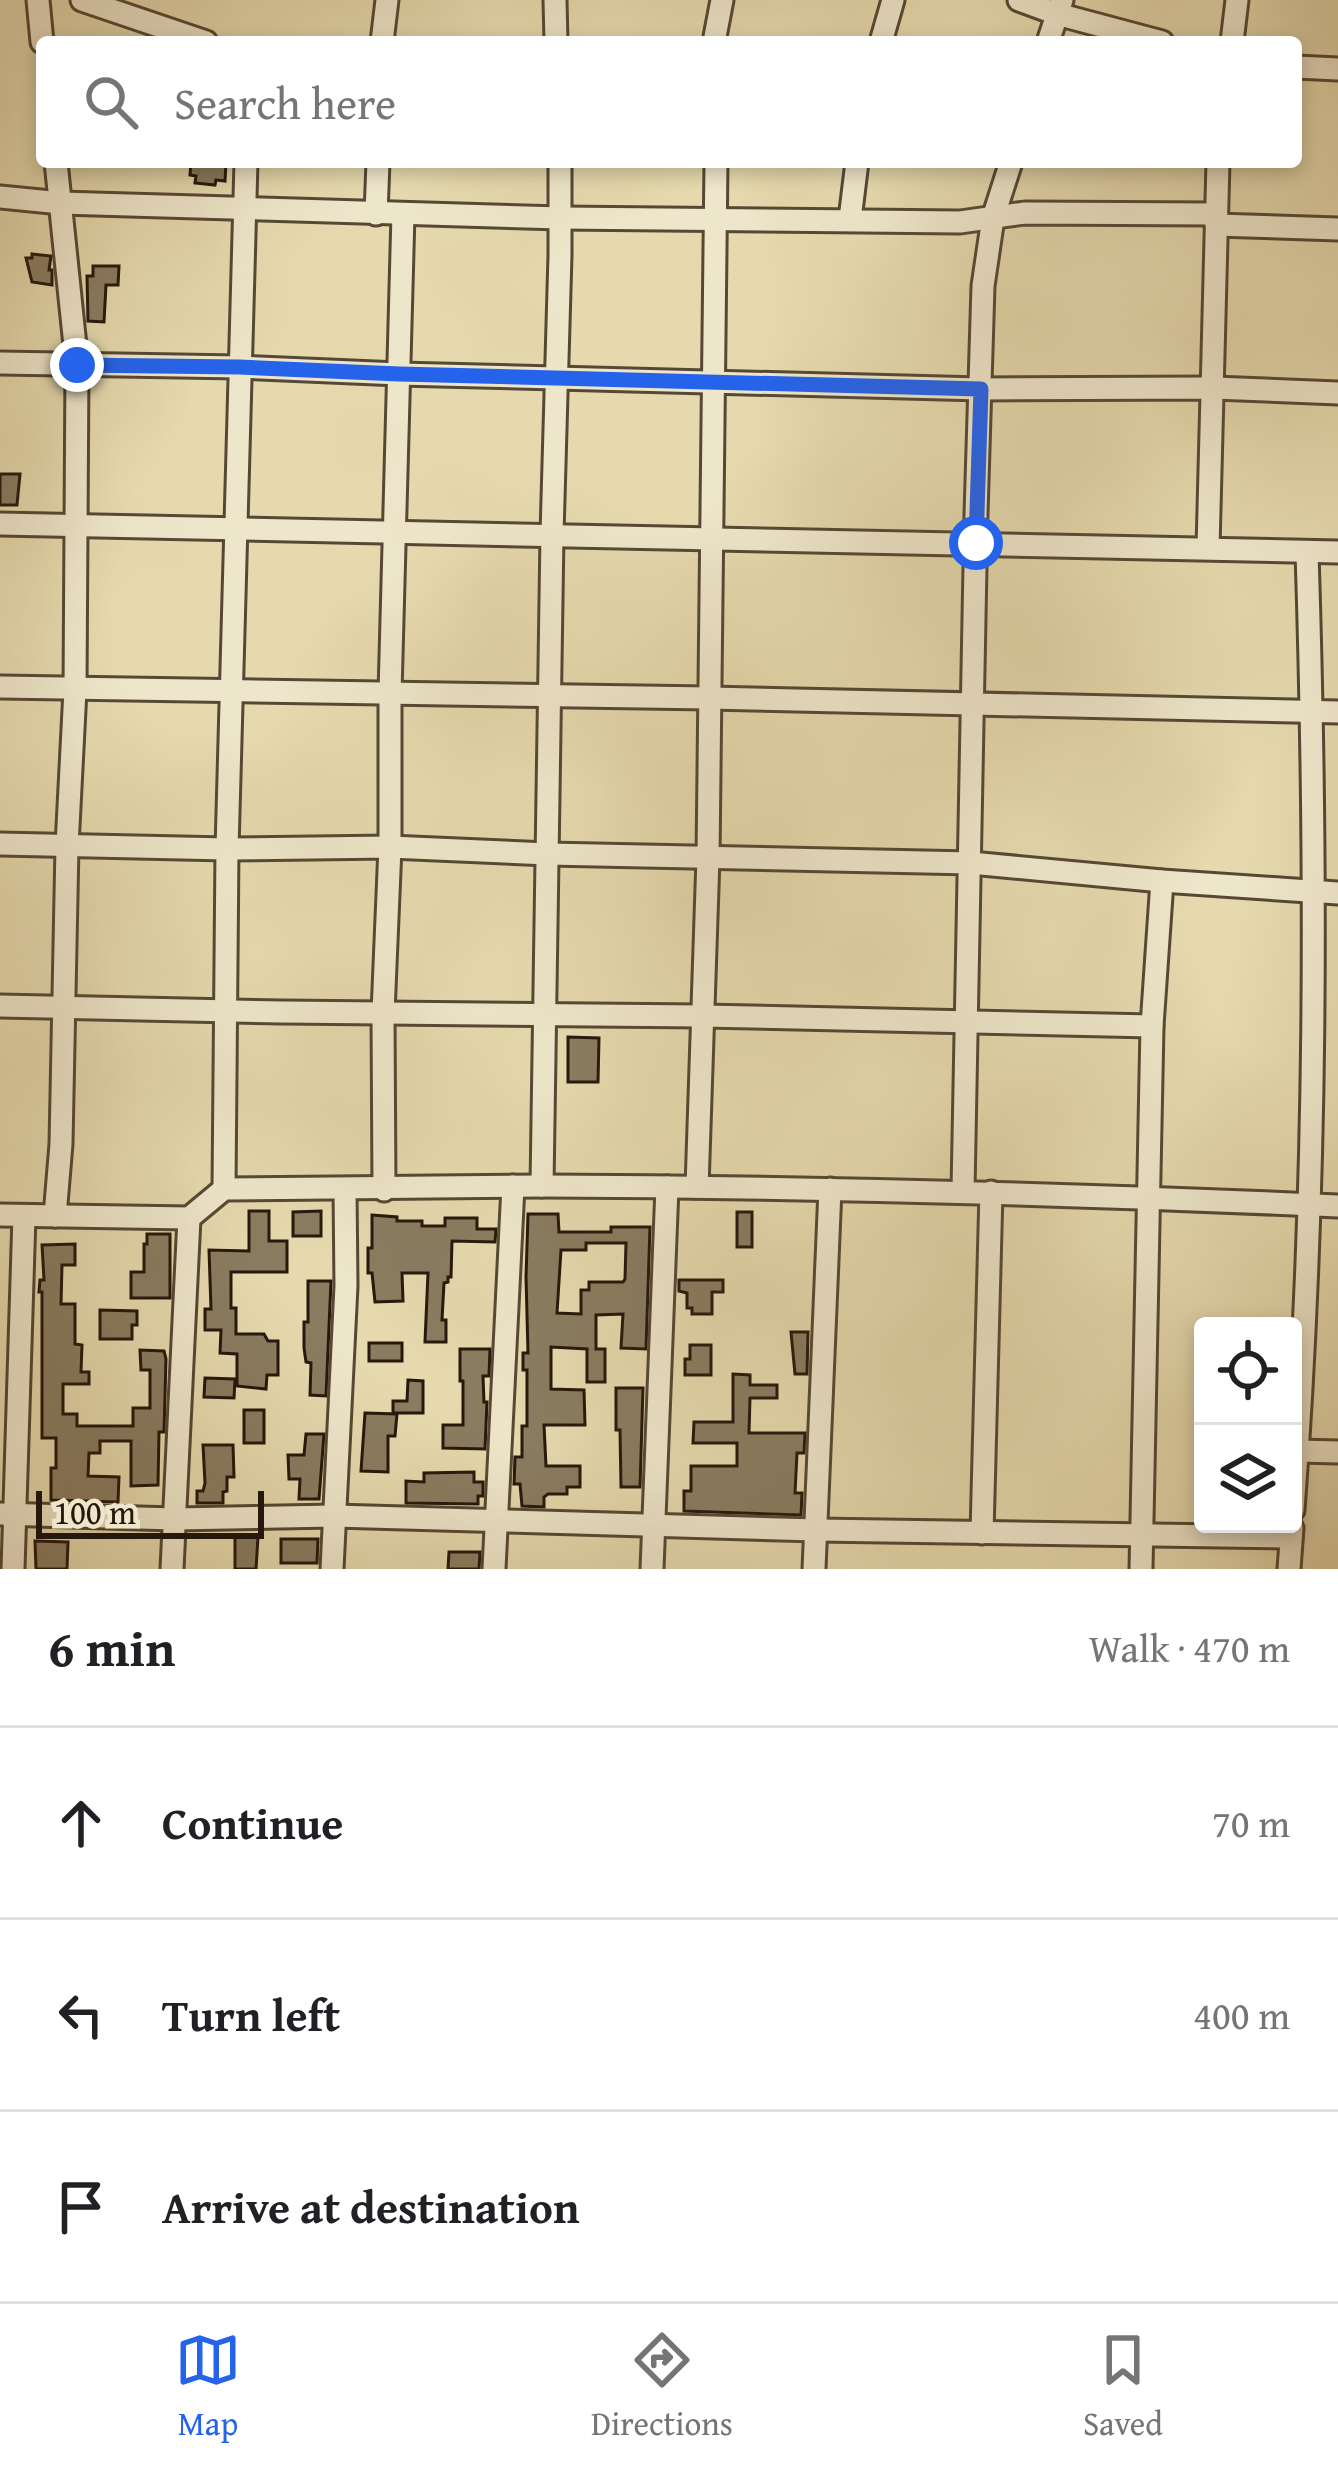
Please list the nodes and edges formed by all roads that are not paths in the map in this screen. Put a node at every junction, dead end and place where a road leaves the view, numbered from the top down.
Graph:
1 (38, 0) edge
2 (82, 0) edge
3 (386, 0) edge
4 (555, 0) edge
5 (722, 0) edge
6 (893, 0) edge
7 (1019, 0) edge
8 (1238, 0) edge
9 (1060, 7) edge
10 (41, 36) edge
11 (188, 36) edge
12 (383, 36) edge
13 (556, 36) edge
14 (715, 36) edge
15 (883, 36) edge
16 (1050, 36) edge
17 (1145, 36) edge
18 (1233, 36) edge
19 (1302, 67) edge
20 (1338, 69) edge
21 (57, 168) edge
22 (247, 168) edge
23 (378, 168) edge
24 (560, 168) edge
25 (716, 168) edge
26 (856, 168) edge
27 (1009, 168) edge
28 (1218, 168) edge
29 (0, 197) edge
30 (61, 203) junction
31 (246, 210) junction
32 (376, 214) junction
33 (403, 214) junction
34 (561, 218) junction
35 (993, 218) junction
36 (717, 219) junction
37 (850, 219) junction
38 (1215, 219) junction
39 (1338, 229) edge
40 (0, 363) edge
41 (77, 365) junction
42 (239, 367) junction
43 (399, 374) junction
44 (557, 376) junction
45 (714, 380) junction
46 (1214, 388) junction
47 (981, 389) junction
48 (1338, 393) edge
49 (0, 524) edge
50 (76, 526) junction
51 (235, 529) junction
52 (394, 532) junction
53 (552, 534) junction
54 (712, 538) junction
55 (976, 543) junction
56 (1208, 548) junction
57 (1306, 552) junction
58 (1338, 552) edge
59 (0, 687) edge
60 (75, 690) junction
61 (231, 692) junction
62 (390, 693) junction
63 (550, 695) junction
64 (709, 698) junction
65 (973, 705) junction
66 (1312, 710) junction
67 (1338, 712) edge
68 (0, 844) edge
69 (67, 846) junction
70 (389, 847) junction
71 (227, 849) junction
72 (548, 854) junction
73 (708, 858) junction
74 (971, 863) junction
75 (1162, 881) junction
76 (1315, 892) junction
77 (1338, 892) edge
78 (0, 1006) edge
79 (65, 1007) junction
80 (225, 1009) junction
81 (383, 1013) junction
82 (544, 1015) junction
83 (703, 1016) junction
84 (966, 1021) junction
85 (1151, 1026) junction
86 (513, 1186) junction
87 (542, 1186) junction
88 (667, 1187) junction
89 (697, 1187) junction
90 (224, 1189) junction
91 (345, 1190) junction
92 (384, 1190) junction
93 (830, 1190) junction
94 (963, 1192) junction
95 (992, 1192) junction
96 (1147, 1199) junction
97 (1310, 1205) junction
98 (1338, 1206) edge
99 (0, 1215) edge
100 (24, 1216) junction
101 (55, 1216) junction
102 (189, 1218) junction
103 (1299, 1425) edge
104 (1302, 1451) edge
105 (1338, 1452) edge
106 (7, 1515) edge
107 (334, 1516) junction
108 (175, 1519) junction
109 (496, 1521) junction
110 (656, 1527) junction
111 (817, 1530) junction
112 (982, 1533) junction
113 (1242, 1533) edge
114 (1292, 1533) edge
115 (1142, 1537) junction
116 (13, 1569) edge
117 (172, 1569) edge
118 (332, 1569) edge
119 (494, 1569) edge
120 (652, 1569) edge
121 (814, 1569) edge
122 (1141, 1569) edge
123 (1289, 1569) edge

1 - 10 street
2 - 11 street
3 - 12 street
4 - 13 street
5 - 14 street
6 - 15 street
7 - 9 street
8 - 18 street
9 - 16 street
9 - 17 street
19 - 20 street
21 - 30 street
22 - 31 street
23 - 32 street
24 - 34 street
25 - 36 street
26 - 37 street
27 - 35 street
28 - 38 street
29 - 30 street
30 - 31 street
30 - 41 street
31 - 32 street
31 - 42 street
32 - 33 street
33 - 34 street
33 - 43 street
34 - 36 street
34 - 44 street
35 - 37 street
35 - 38 street
35 - 47 street
36 - 37 street
36 - 45 street
38 - 39 street
38 - 46 street
40 - 41 street
41 - 42 street
41 - 50 street
42 - 43 street
42 - 51 street
43 - 44 street
43 - 52 street
44 - 45 street
44 - 53 street
45 - 47 street
45 - 54 street
46 - 47 street
46 - 48 street
46 - 56 street
47 - 55 street
49 - 50 street
50 - 51 street
50 - 60 street
51 - 52 street
51 - 61 street
52 - 53 street
52 - 62 street
53 - 54 street
53 - 63 street
54 - 55 street
54 - 64 street
55 - 56 street
55 - 65 street
56 - 57 street
57 - 58 street
57 - 66 street
59 - 60 street
60 - 61 street
60 - 69 street
61 - 62 street
61 - 71 street
62 - 63 street
62 - 70 street
63 - 64 street
63 - 72 street
64 - 65 street
64 - 73 street
65 - 66 street
65 - 74 street
66 - 67 street
66 - 76 street
68 - 69 street
69 - 71 street
69 - 79 street
70 - 71 street
70 - 72 street
70 - 81 street
71 - 80 street
72 - 73 street
72 - 82 street
73 - 74 street
73 - 83 street
74 - 75 street
74 - 84 street
75 - 76 street
75 - 85 street
76 - 77 street
76 - 97 street
78 - 79 street
79 - 80 street
79 - 101 street
80 - 81 street
80 - 90 street
81 - 82 street
81 - 92 street
82 - 83 street
82 - 87 street
83 - 84 street
83 - 89 street
84 - 85 street
84 - 94 street
85 - 96 street
86 - 87 street
86 - 92 street
86 - 109 street
87 - 88 street
88 - 89 street
88 - 110 street
89 - 93 street
90 - 91 street
90 - 102 street
91 - 92 street
91 - 107 street
93 - 94 street
93 - 111 street
94 - 95 street
95 - 96 street
95 - 112 street
96 - 97 street
96 - 115 street
97 - 98 street
97 - 103 street
99 - 100 street
100 - 101 street
100 - 106 street
101 - 102 street
102 - 108 street
104 - 105 street
106 - 108 street
106 - 116 street
107 - 108 street
107 - 109 street
107 - 118 street
108 - 117 street
109 - 110 street
109 - 119 street
110 - 111 street
110 - 120 street
111 - 112 street
111 - 121 street
112 - 115 street
113 - 115 street
114 - 123 street
115 - 122 street

